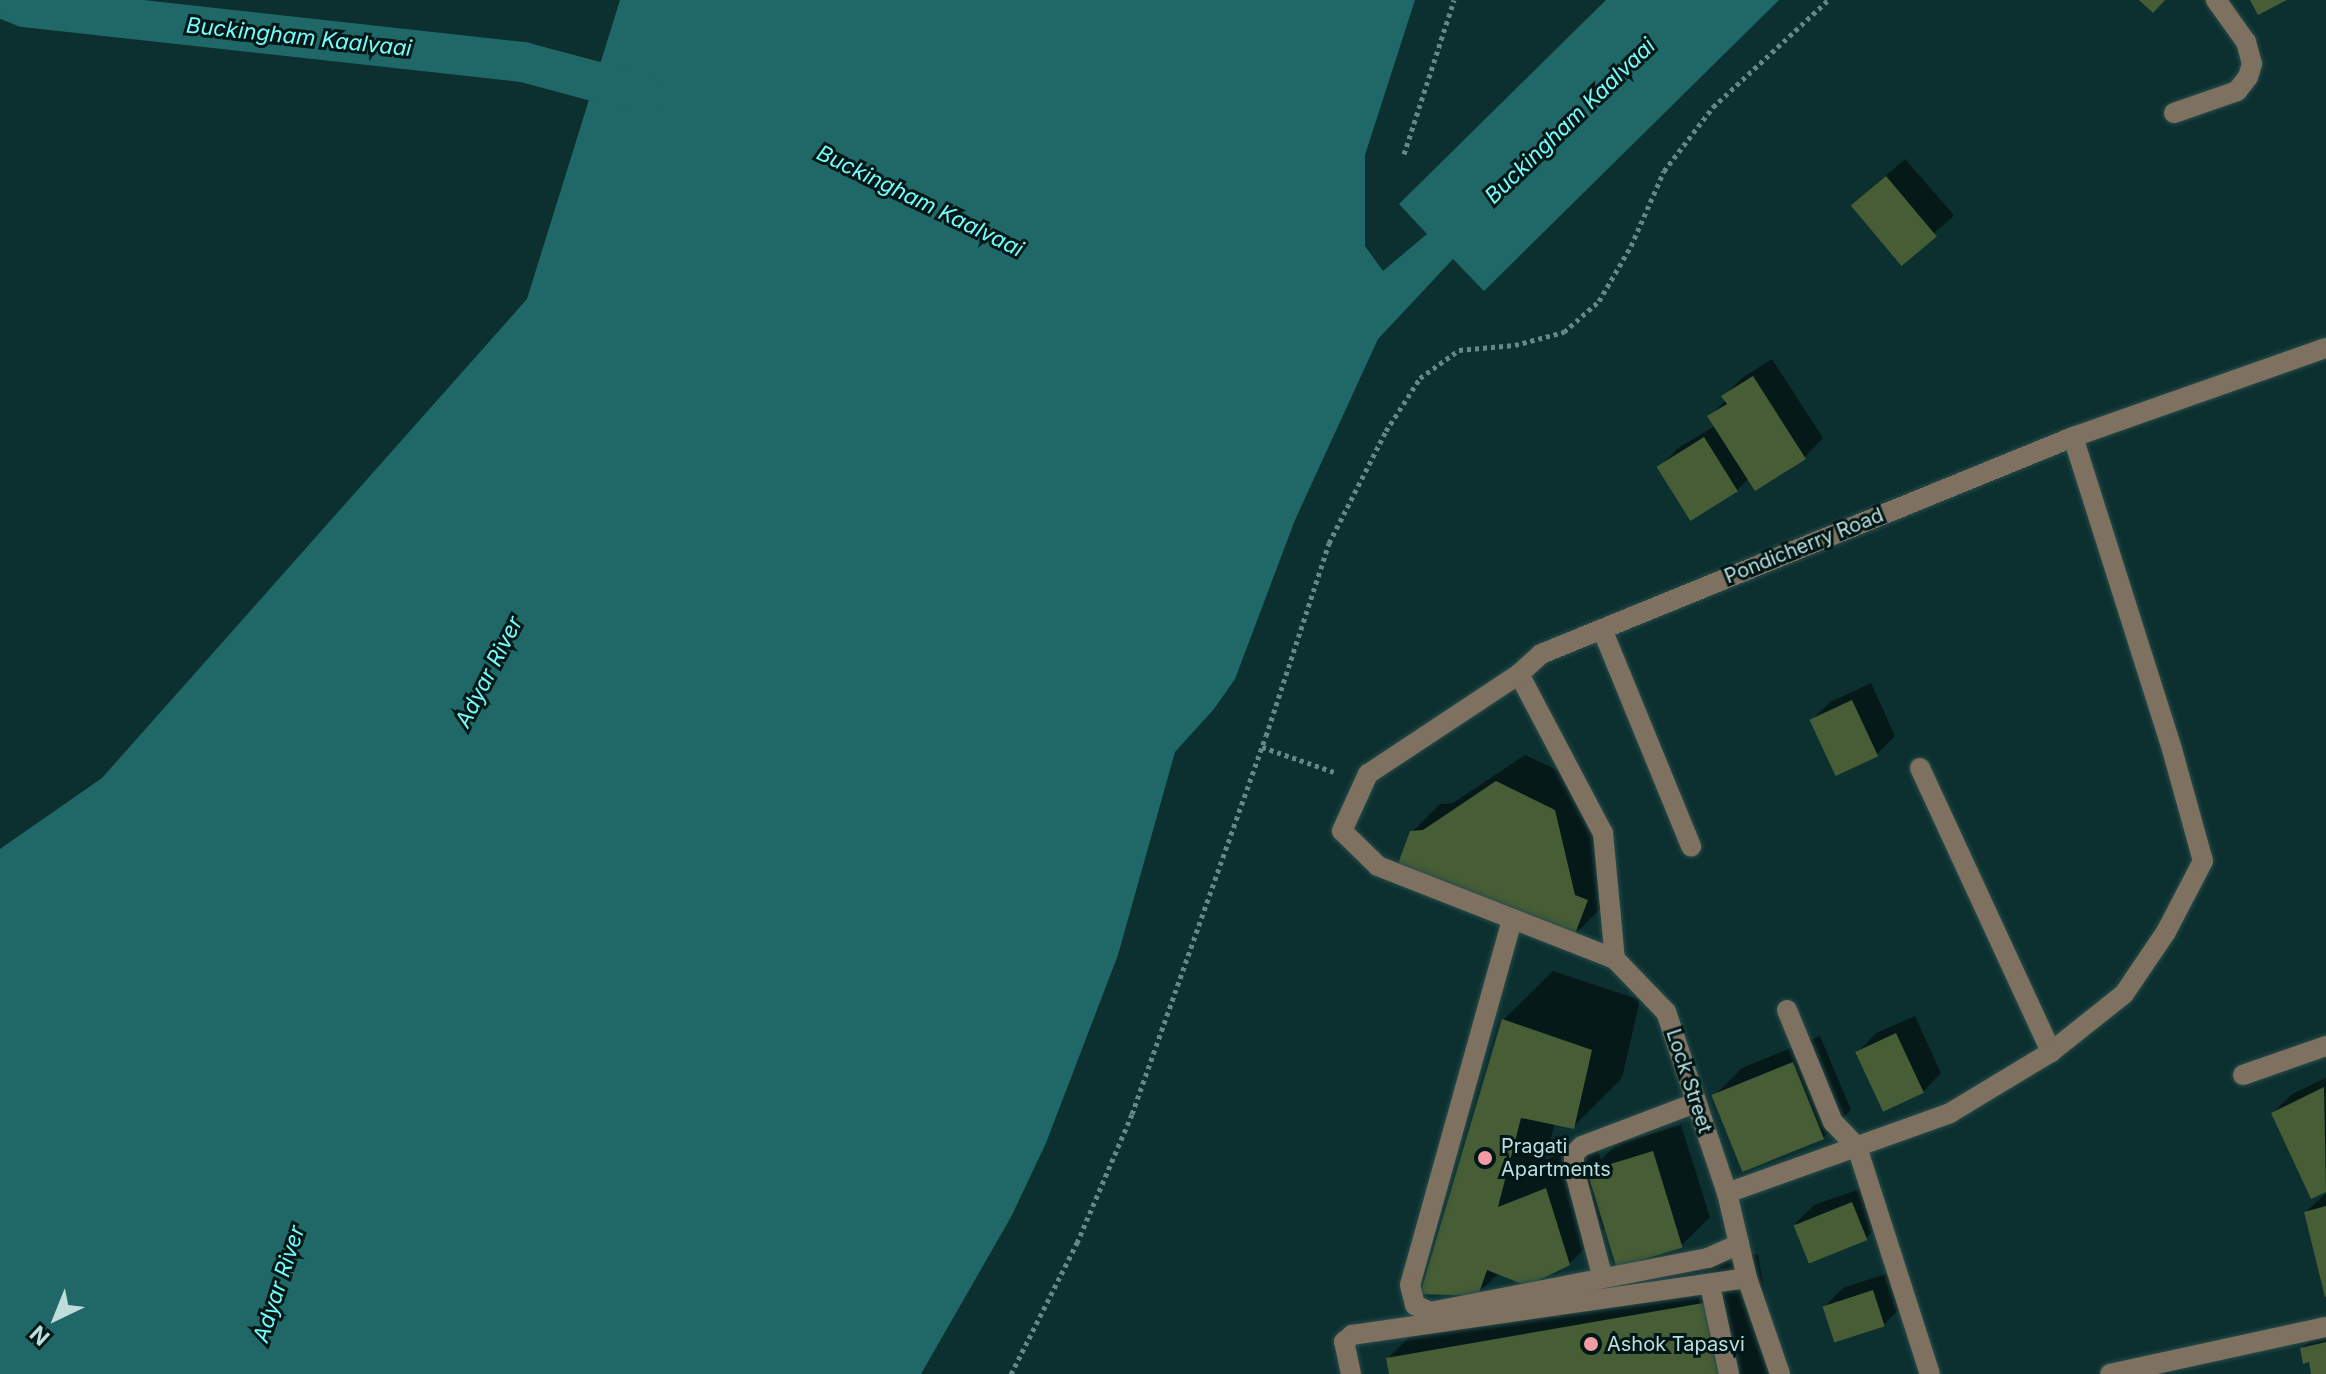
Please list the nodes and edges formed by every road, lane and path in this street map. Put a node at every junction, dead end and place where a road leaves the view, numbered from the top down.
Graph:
1 (1454, 0) edge
2 (1828, 0) edge
3 (2216, 0) edge
4 (2174, 113) dead end
5 (1404, 154) dead end
6 (2326, 348) edge
7 (2073, 437) junction
8 (1602, 629) junction
9 (1519, 674) junction
10 (1262, 747) junction
11 (1920, 768) dead end
12 (1364, 782) junction
13 (1342, 831) joint
14 (1691, 846) dead end
15 (1512, 920) junction
16 (1615, 959) junction
17 (1787, 1010) dead end
18 (2326, 1046) edge
19 (2051, 1052) junction
20 (2243, 1075) dead end
21 (1695, 1103) junction
22 (1857, 1147) junction
23 (1727, 1193) junction
24 (1739, 1244) junction
25 (1602, 1275) junction
26 (1747, 1278) junction
27 (1710, 1285) junction
28 (2326, 1327) edge
29 (1011, 1374) edge
30 (1351, 1374) edge
31 (1729, 1374) edge
32 (1780, 1374) edge
33 (1930, 1374) edge
34 (2110, 1374) edge

1 - 5 path
2 - 10 path
3 - 4 street
6 - 7 street, Pondicherry Road
7 - 8 street, Pondicherry Road
7 - 19 street
8 - 9 street, Pondicherry Road
8 - 14 street
9 - 12 street, Pondicherry Road
9 - 16 street
10 - 12 path
10 - 29 path
11 - 19 street
12 - 13 street, Pondicherry Road
13 - 15 street, Lock Street
15 - 16 street, Lock Street
15 - 25 street
16 - 21 street, Lock Street
17 - 22 street
18 - 20 street
19 - 22 street
21 - 23 street, Lock Street
21 - 25 street
22 - 23 street
22 - 33 street
23 - 24 street, Lock Street
24 - 25 street
24 - 26 street, Lock Street
26 - 27 street
26 - 32 street, Lock Street
27 - 30 street
27 - 31 street
28 - 34 street

